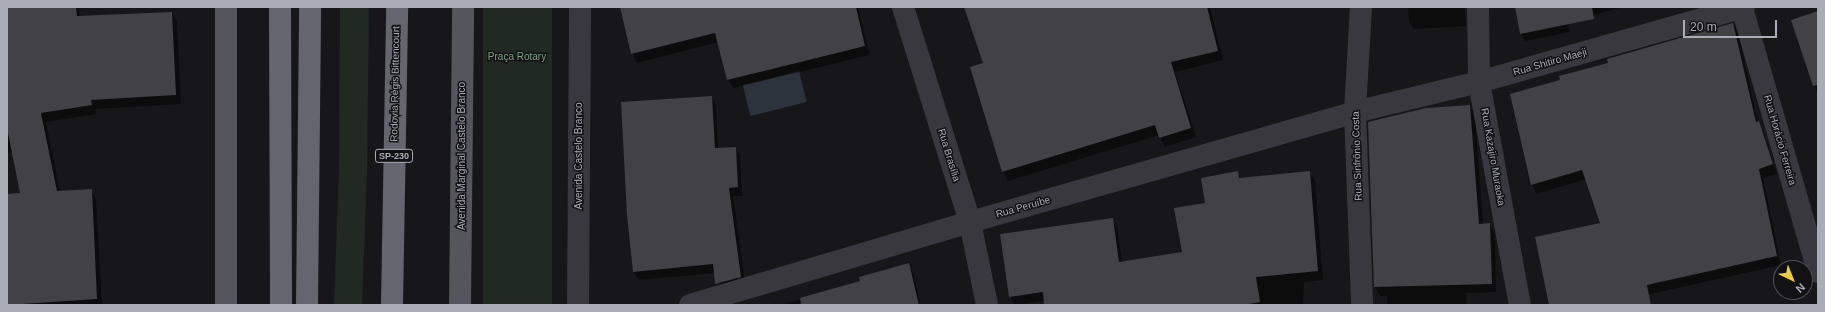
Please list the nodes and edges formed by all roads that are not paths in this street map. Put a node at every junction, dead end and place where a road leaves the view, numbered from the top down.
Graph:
1 (226, 7) edge
2 (280, 7) edge
3 (310, 7) edge
4 (397, 7) edge
5 (463, 7) edge
6 (580, 7) edge
7 (903, 7) edge
8 (1361, 7) edge
9 (1478, 7) edge
10 (1743, 7) edge
11 (1479, 82) junction
12 (1355, 112) junction
13 (970, 222) junction
14 (1818, 272) edge
15 (226, 305) edge
16 (281, 305) edge
17 (307, 305) edge
18 (392, 305) edge
19 (460, 305) edge
20 (578, 305) edge
21 (690, 305) edge
22 (987, 305) edge
23 (1362, 305) edge
24 (1520, 305) edge

1 - 15 main road
2 - 16 highway
3 - 17 highway
4 - 18 highway, Rodovia Régis Bittencourt / SP-230
5 - 19 main road, Avenida Marginal Castelo Branco
6 - 20 street, Avenida Castelo Branco
7 - 13 street, Rua Brasília
8 - 12 street, Rua Sinfrônio Costa
9 - 11 street, Rua Kazajiro Muraoka
10 - 11 street, Rua Shitiro Maeji
10 - 14 street, Rua Horácio Ferreira
11 - 12 street, Rua Shitiro Maeji
11 - 24 street, Rua Kazajiro Muraoka
12 - 13 street, Rua Peruíbe
12 - 23 street, Rua Sinfrônio Costa
13 - 21 street, Rua Peruíbe
13 - 22 street, Rua Brasília

